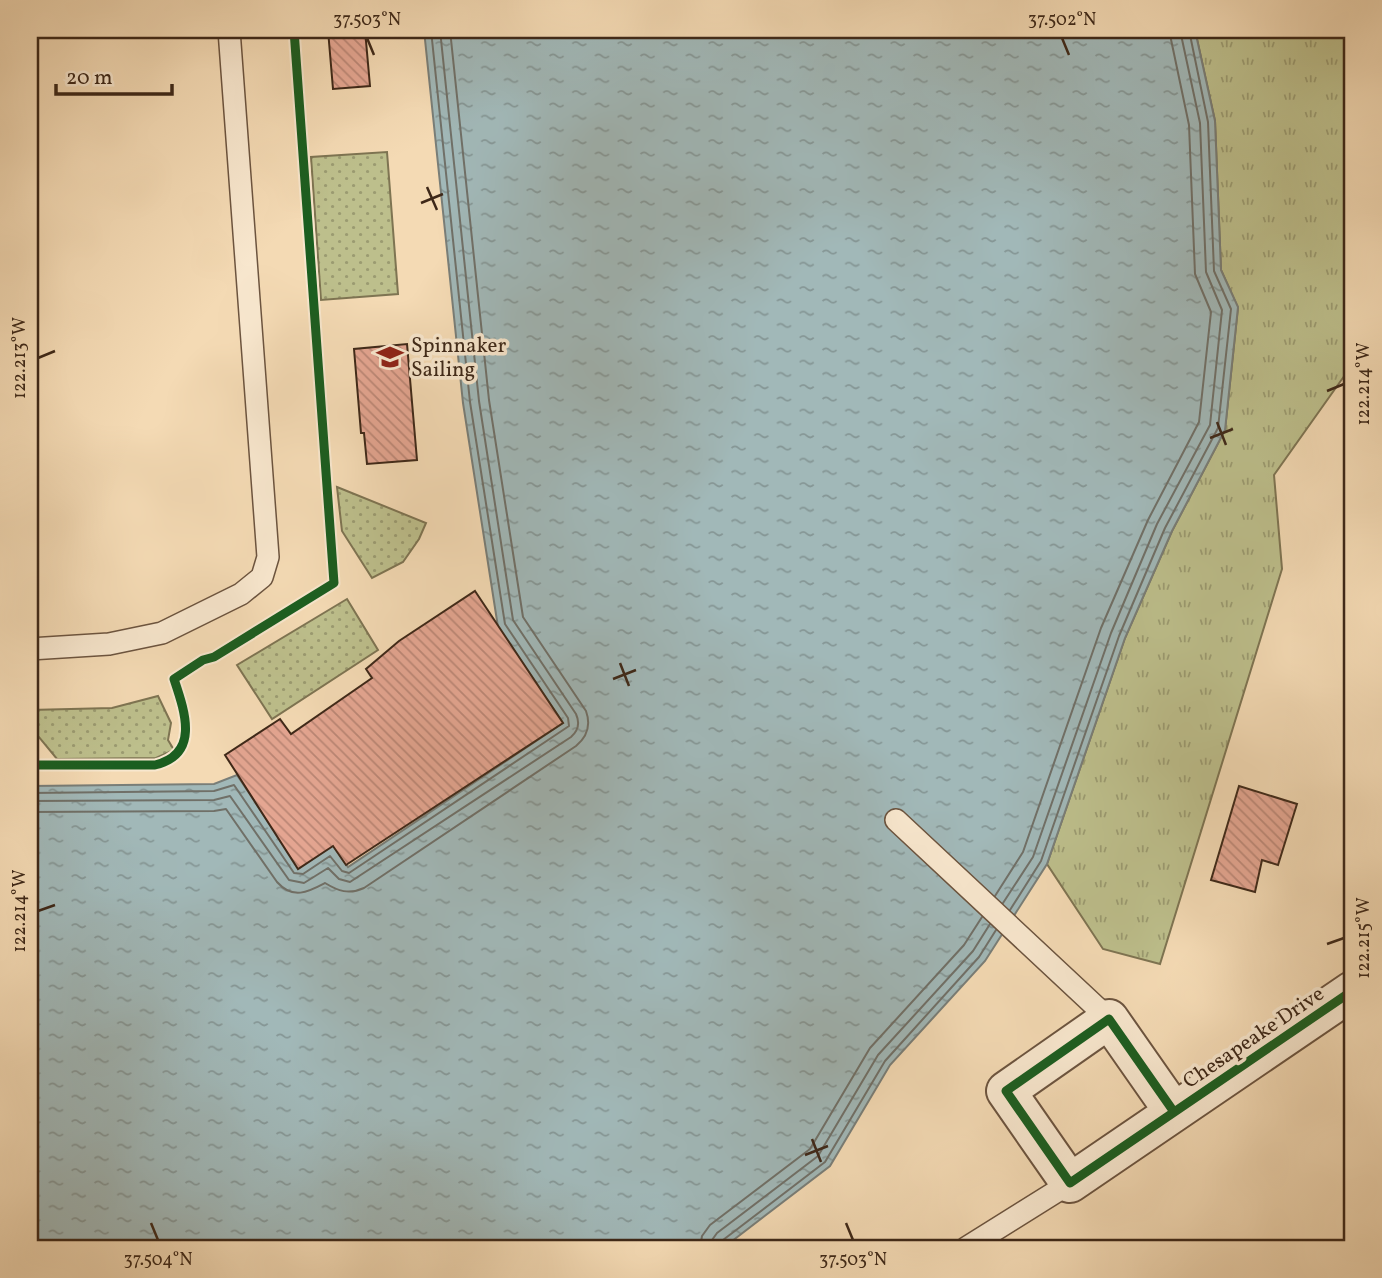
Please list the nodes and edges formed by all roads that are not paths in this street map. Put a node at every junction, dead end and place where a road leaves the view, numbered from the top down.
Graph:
1 (229, 30) edge
2 (30, 649) edge
3 (896, 820) dead end
4 (1352, 990) edge
5 (1109, 1019) junction
6 (1174, 1112) junction
7 (1070, 1183) junction
8 (965, 1248) edge

1 - 2 lane
3 - 5 lane
4 - 6 street, Chesapeake Drive
5 - 6 street, Chesapeake Drive
5 - 7 street
6 - 7 street, Chesapeake Drive
7 - 8 lane

